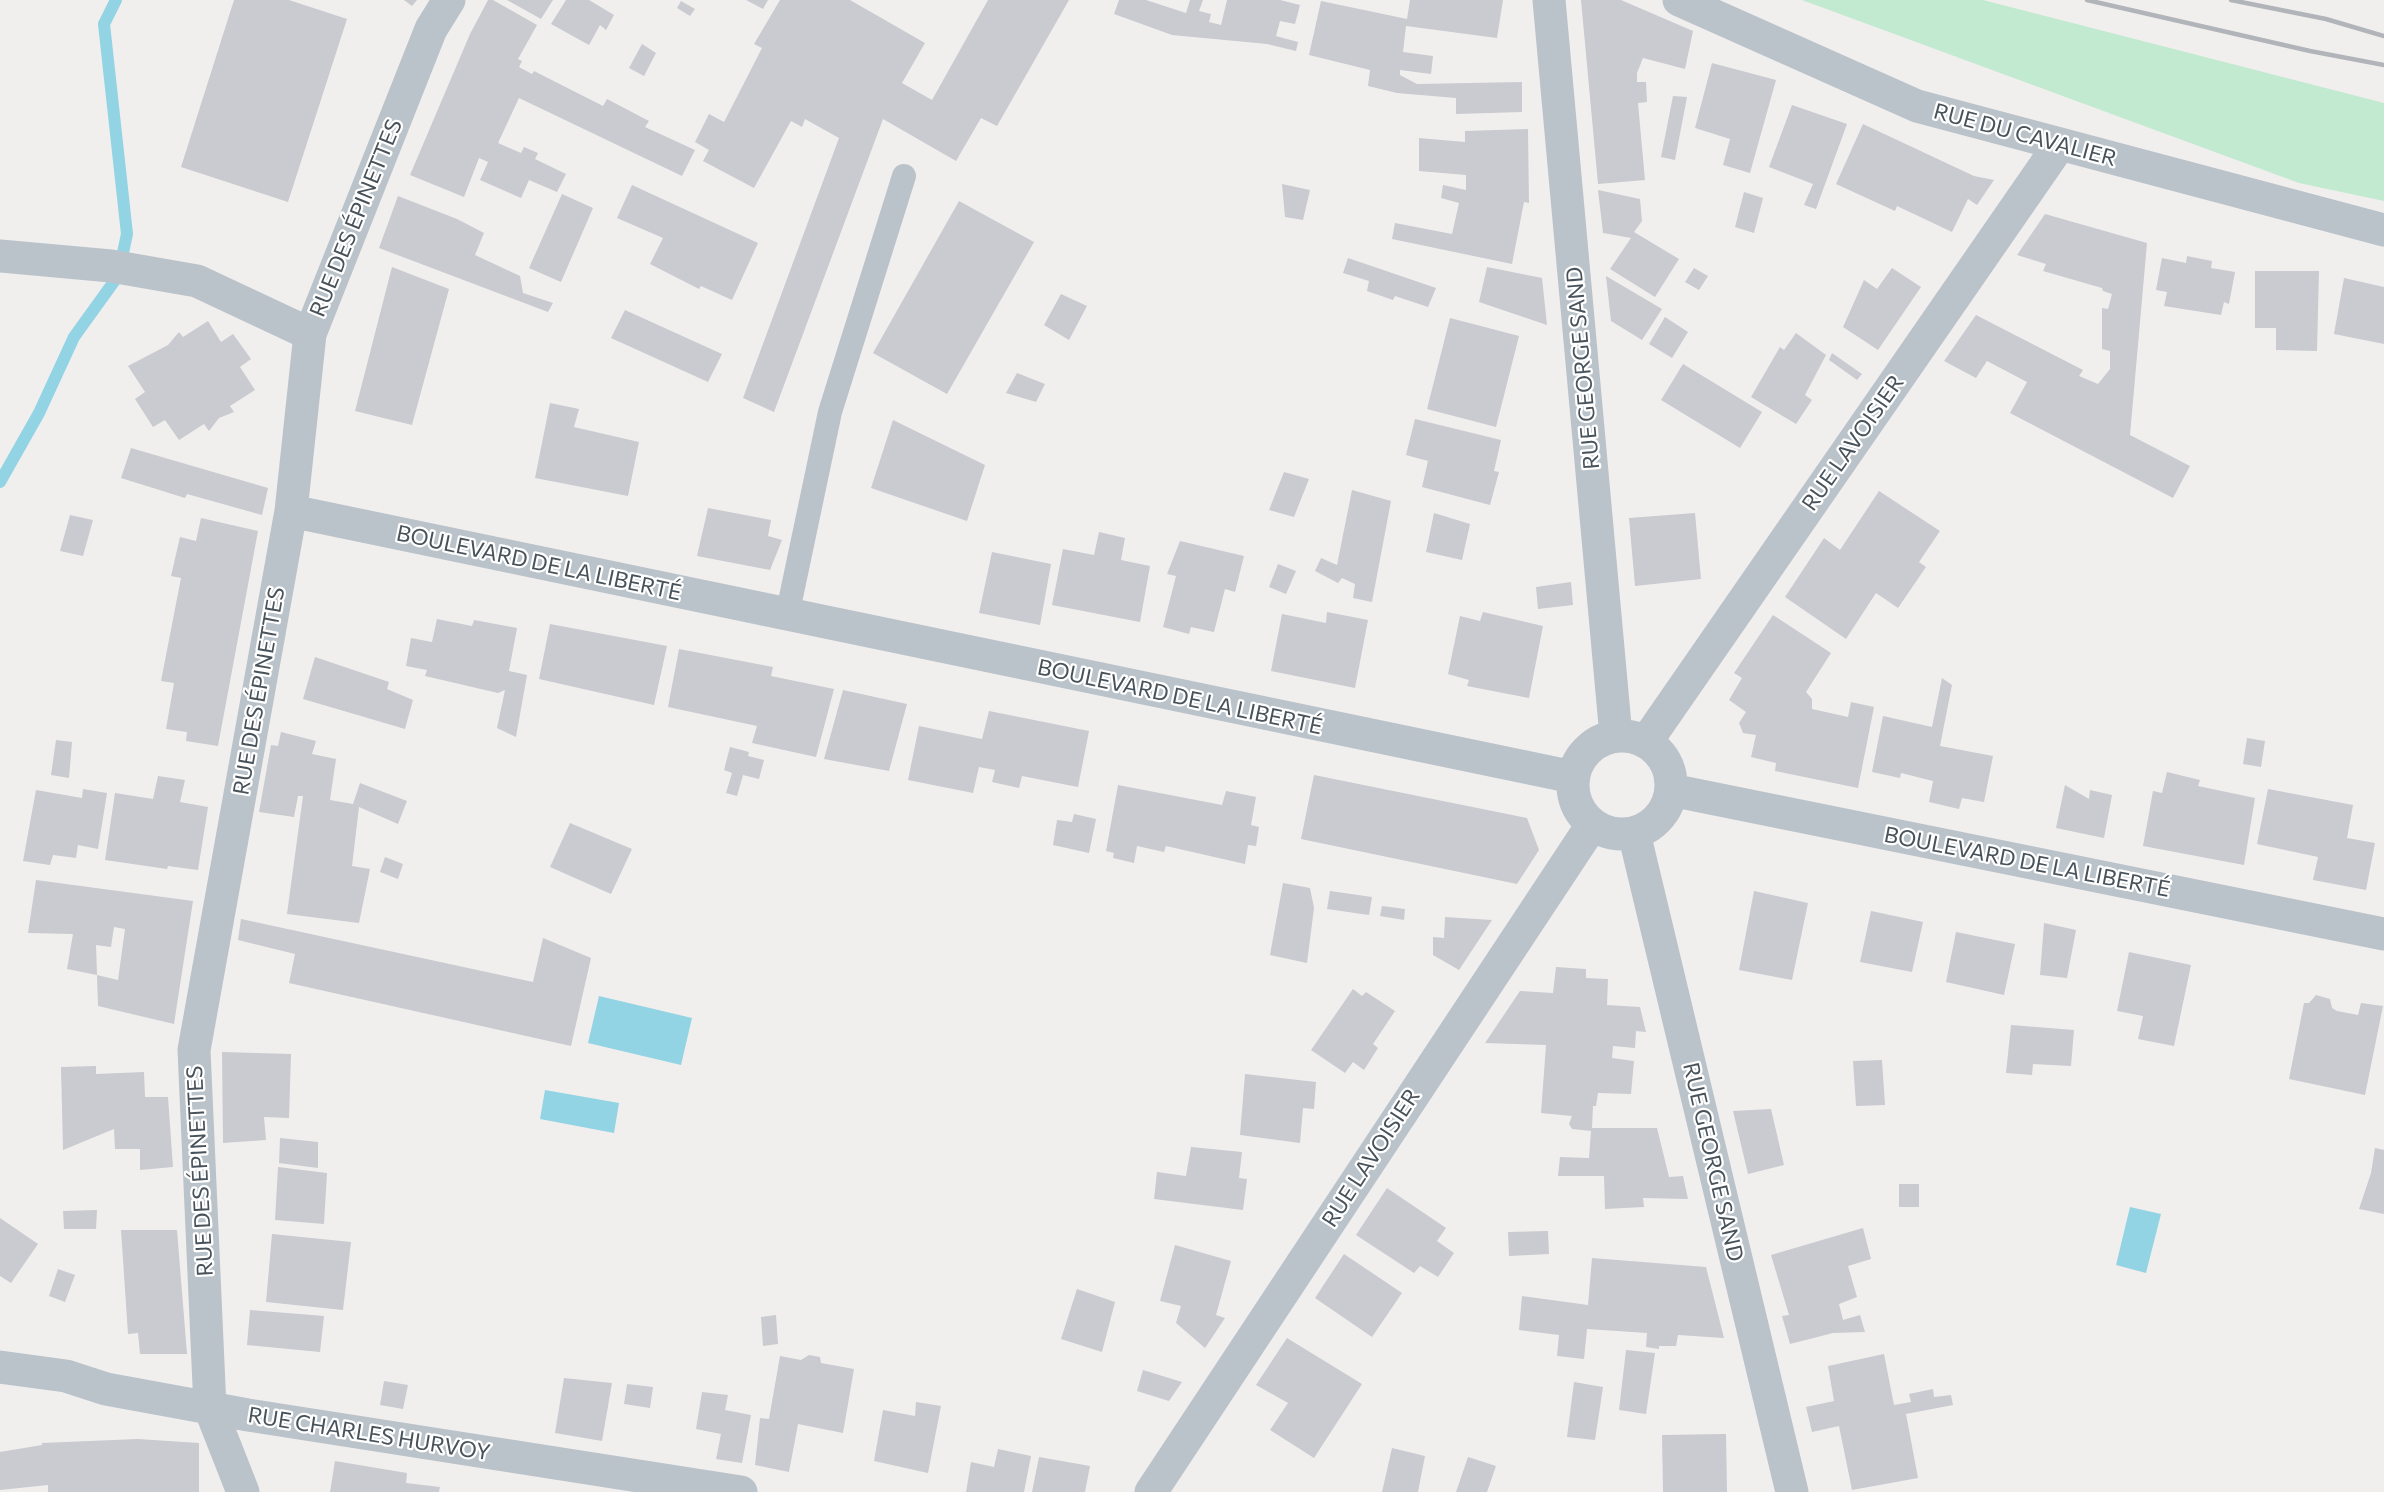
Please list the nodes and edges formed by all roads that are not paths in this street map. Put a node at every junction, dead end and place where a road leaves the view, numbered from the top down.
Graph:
1 (449, 0) edge
2 (1549, 0) edge
3 (1679, 0) edge
4 (2060, 144) junction
5 (904, 176) dead end
6 (2384, 230) edge
7 (0, 256) edge
8 (310, 334) junction
9 (291, 511) junction
10 (787, 616) junction
11 (1631, 739) junction
12 (1573, 777) junction
13 (1671, 790) junction
14 (1592, 825) junction
15 (1634, 833) junction
16 (2384, 934) edge
17 (0, 1367) edge
18 (210, 1408) junction
19 (243, 1492) edge
20 (741, 1492) edge
21 (1151, 1492) edge
22 (1792, 1492) edge

1 - 8 street, RUE DES ÉPINETTES
2 - 11 street, RUE GEORGE SAND
3 - 4 street, RUE DU CAVALIER
4 - 6 street, RUE DU CAVALIER
4 - 11 street, RUE LAVOISIER
5 - 10 lane
7 - 8 street
8 - 9 street, RUE DES ÉPINETTES
9 - 10 street, BOULEVARD DE LA LIBERTÉ
9 - 18 street, RUE DES ÉPINETTES
10 - 12 street, BOULEVARD DE LA LIBERTÉ
11 - 12 street
11 - 13 street
12 - 14 street
13 - 15 street
13 - 16 street, BOULEVARD DE LA LIBERTÉ
14 - 15 street
14 - 21 street, RUE LAVOISIER
15 - 22 street, RUE GEORGE SAND
17 - 18 street, RUE CHARLES HURVOY
18 - 19 street, RUE DES ÉPINETTES
18 - 20 street, RUE CHARLES HURVOY

